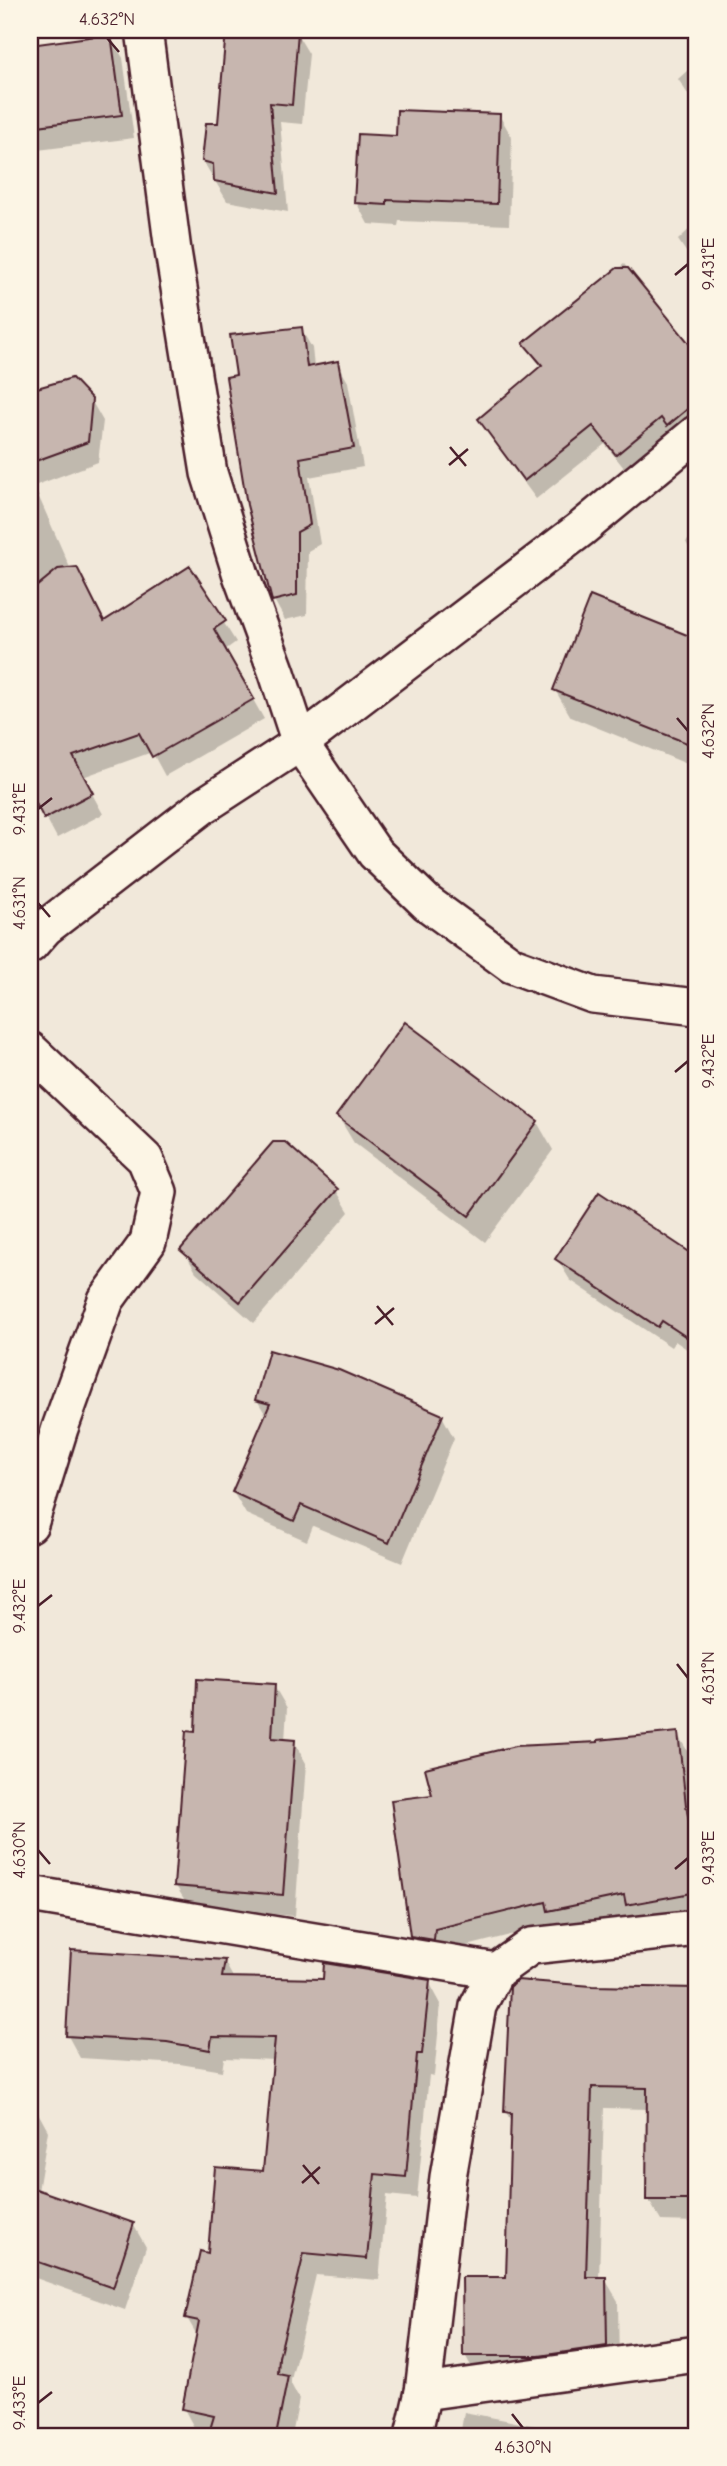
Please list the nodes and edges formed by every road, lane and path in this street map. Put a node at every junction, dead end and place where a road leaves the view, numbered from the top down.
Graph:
1 (144, 30) edge
2 (697, 433) edge
3 (300, 743) junction
4 (35, 934) edge
5 (697, 1007) edge
6 (30, 1050) edge
7 (30, 1516) edge
8 (31, 1900) edge
9 (697, 1928) edge
10 (496, 1971) junction
11 (697, 2354) edge
12 (423, 2392) junction
13 (413, 2436) edge

1 - 3 street
2 - 3 street
3 - 4 street
3 - 5 street
6 - 7 street
8 - 10 street
9 - 10 street
10 - 12 street
11 - 12 street
12 - 13 street

